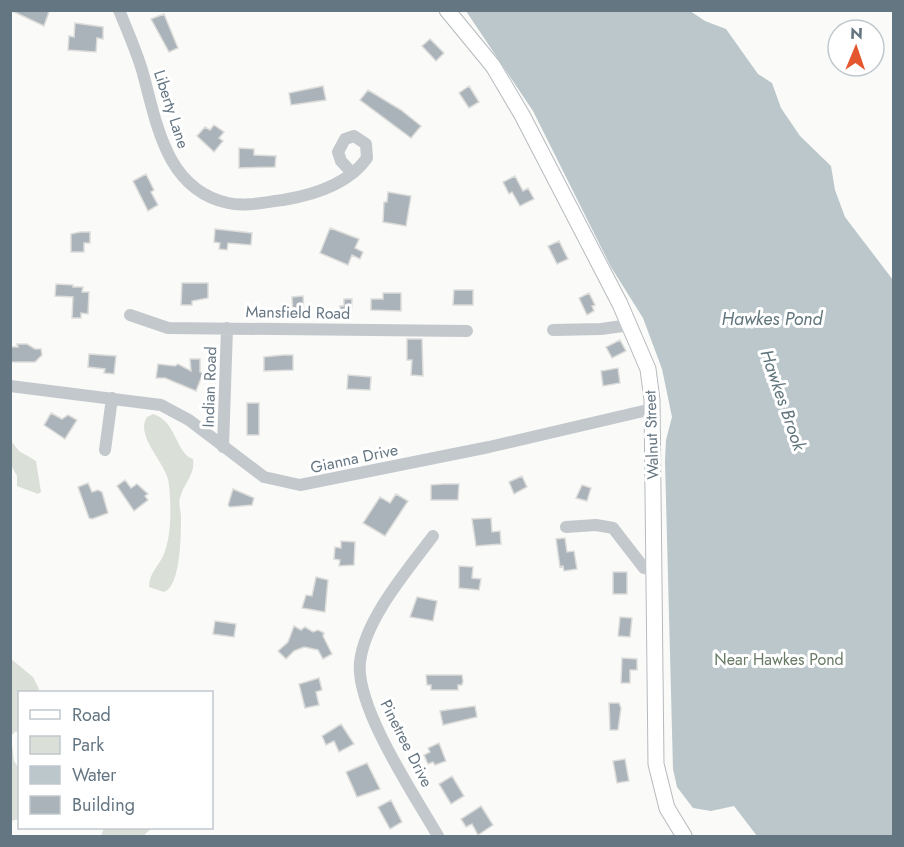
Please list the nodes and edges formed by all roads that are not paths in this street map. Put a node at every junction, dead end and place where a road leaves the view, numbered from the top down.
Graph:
1 (119, 10) edge
2 (447, 10) edge
3 (352, 173) dead end
4 (130, 315) dead end
5 (630, 325) junction
6 (227, 328) junction
7 (553, 330) dead end
8 (467, 331) dead end
9 (10, 386) edge
10 (112, 398) junction
11 (652, 409) junction
12 (223, 447) junction
13 (105, 450) dead end
14 (566, 527) dead end
15 (433, 536) dead end
16 (653, 570) junction
17 (438, 837) edge
18 (684, 837) edge

1 - 3 street, Liberty Lane
2 - 5 main road, Walnut Street
4 - 6 street, Mansfield Road
5 - 7 street
5 - 11 main road, Walnut Street
6 - 8 street, Mansfield Road
6 - 12 street, Indian Road
9 - 10 street, Gianna Drive
10 - 12 street, Gianna Drive
10 - 13 street
11 - 12 street, Gianna Drive
11 - 16 main road, Walnut Street
14 - 16 street
15 - 17 street, Pinetree Drive
16 - 18 main road, Walnut Street

